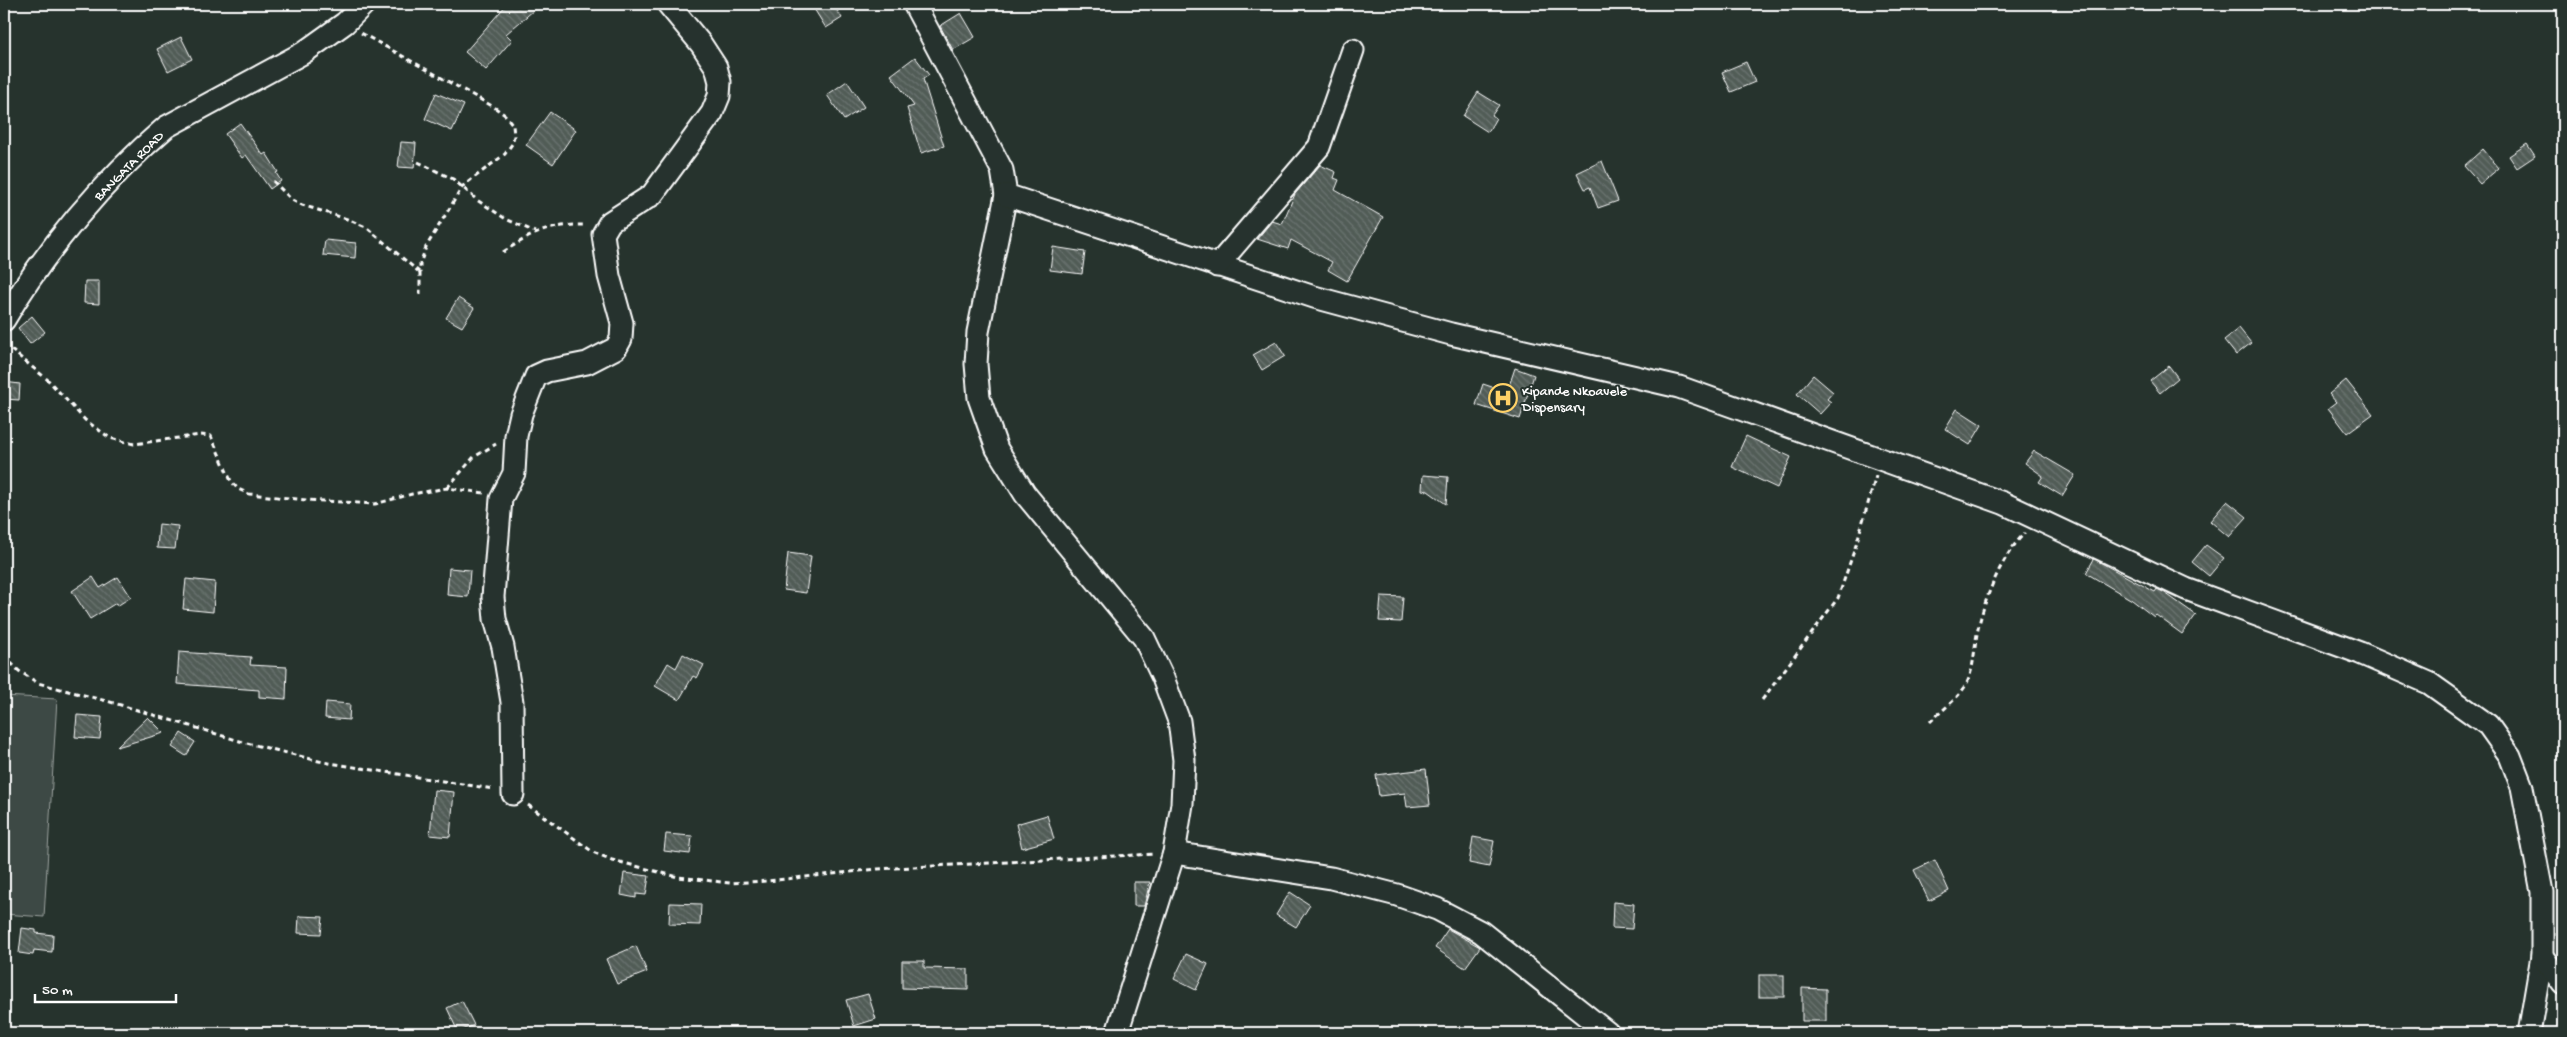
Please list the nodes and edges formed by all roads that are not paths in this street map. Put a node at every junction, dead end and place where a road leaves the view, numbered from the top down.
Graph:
1 (364, 4) edge
2 (668, 4) edge
3 (914, 4) edge
4 (1353, 50) dead end
5 (1006, 195) junction
6 (1217, 266) junction
7 (4, 320) edge
8 (513, 794) road end
9 (1174, 853) junction
10 (2542, 956) junction
11 (2563, 984) edge
12 (1117, 1033) edge
13 (1608, 1033) edge
14 (2529, 1033) edge

1 - 7 street, BANGATA ROAD
2 - 8 street
3 - 5 street
4 - 6 street
5 - 6 street
5 - 9 street
6 - 10 street
9 - 12 street
9 - 13 street
10 - 11 street
10 - 14 street

